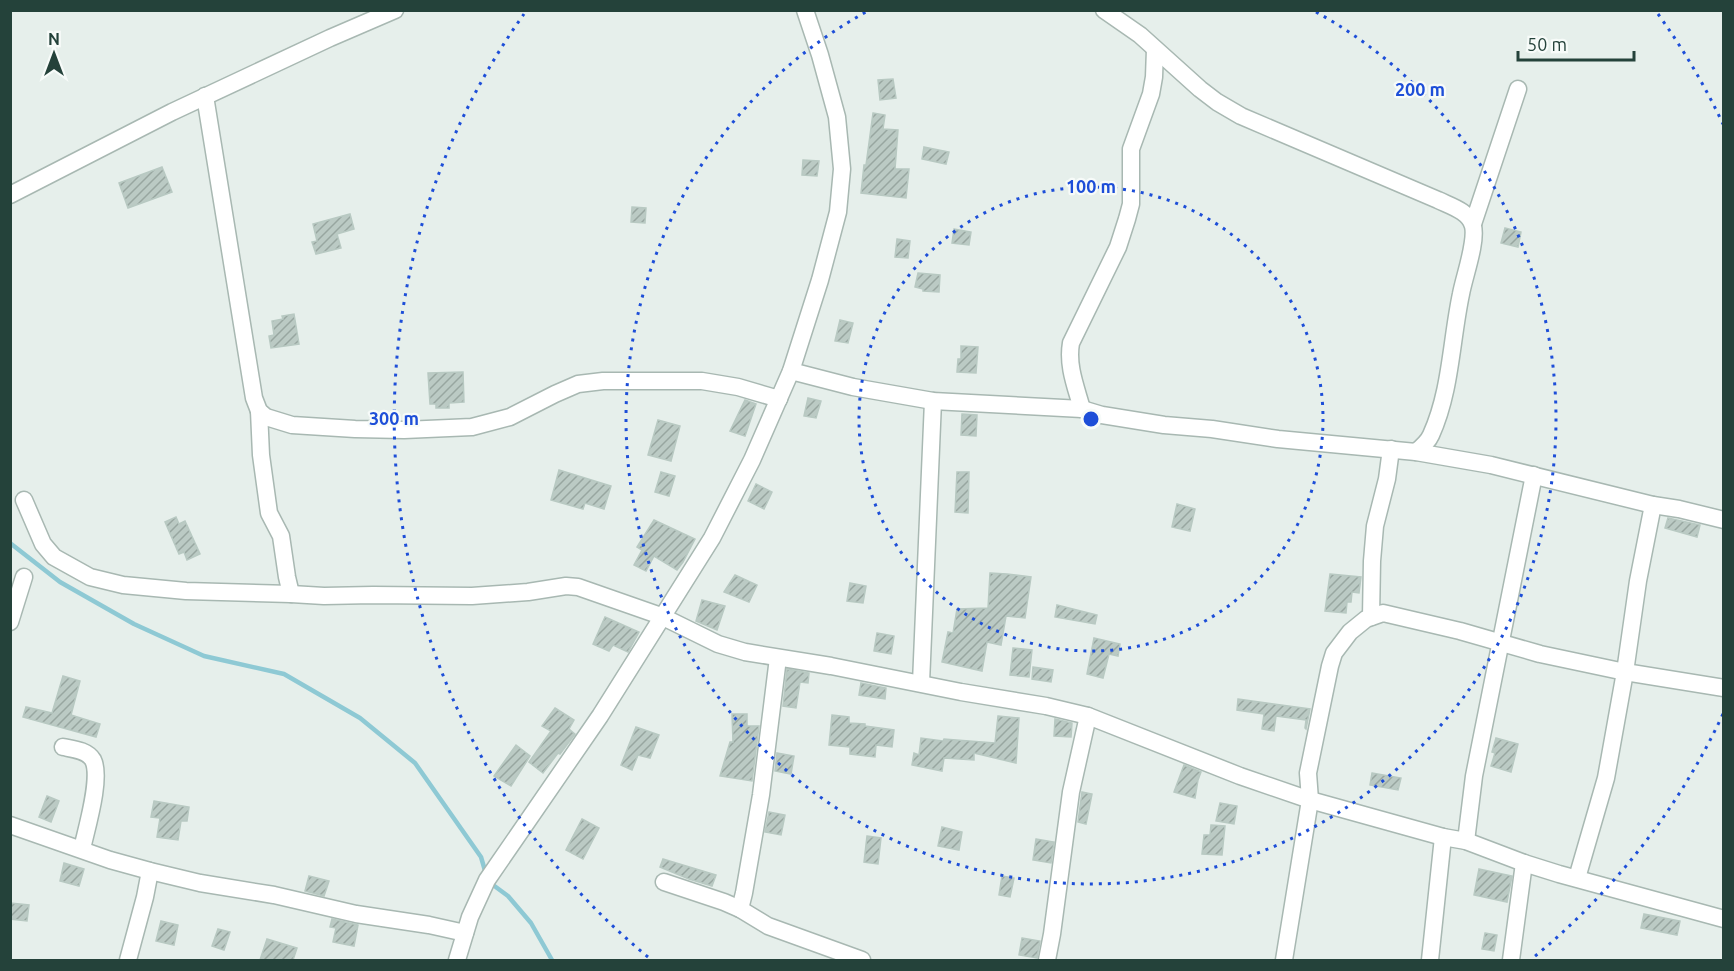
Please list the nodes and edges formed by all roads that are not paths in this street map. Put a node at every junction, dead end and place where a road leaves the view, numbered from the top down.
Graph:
1 (395, 10) edge
2 (805, 10) edge
3 (1104, 10) edge
4 (1155, 49) junction
5 (1518, 89) dead end
6 (206, 96) junction
7 (10, 195) edge
8 (1473, 224) junction
9 (791, 371) junction
10 (779, 399) junction
11 (933, 401) junction
12 (1082, 409) junction
13 (259, 411) junction
14 (1391, 450) junction
15 (1416, 452) junction
16 (1534, 476) junction
17 (24, 500) dead end
18 (1653, 505) junction
19 (1724, 520) edge
20 (24, 578) dead end
21 (291, 594) junction
22 (661, 616) junction
23 (1371, 617) junction
24 (10, 622) edge
25 (1502, 643) junction
26 (778, 658) junction
27 (1625, 672) junction
28 (921, 683) junction
29 (1724, 688) edge
30 (1088, 716) junction
31 (63, 747) dead end
32 (1311, 800) junction
33 (10, 825) edge
34 (1443, 837) junction
35 (1466, 841) junction
36 (82, 849) junction
37 (1524, 863) junction
38 (150, 872) junction
39 (1577, 878) junction
40 (664, 882) dead end
41 (740, 909) junction
42 (1724, 919) edge
43 (465, 933) junction
44 (128, 960) edge
45 (457, 960) edge
46 (862, 960) edge
47 (1047, 960) edge
48 (1284, 960) edge
49 (1430, 960) edge
50 (1511, 960) edge

1 - 6 street
2 - 9 street
3 - 4 street
4 - 8 street
4 - 12 street
5 - 8 street
6 - 7 street
6 - 13 street
8 - 15 street
9 - 10 street
9 - 11 street
10 - 13 street
10 - 22 street
11 - 12 street
11 - 28 street
12 - 14 street
13 - 21 street
14 - 15 street
14 - 23 street
15 - 16 street
16 - 18 street
16 - 25 street
17 - 21 street
18 - 19 street
18 - 27 street
20 - 24 street
21 - 22 street
22 - 26 street
22 - 43 street
23 - 25 street
23 - 32 street
25 - 27 street
25 - 35 street
26 - 28 street
26 - 41 street
27 - 29 street
27 - 39 street
28 - 30 street
30 - 32 street
30 - 47 street
31 - 36 street
32 - 34 street
32 - 48 street
33 - 36 street
34 - 35 street
34 - 49 street
35 - 37 street
36 - 38 street
37 - 39 street
37 - 50 street
38 - 43 street
38 - 44 street
39 - 42 street
40 - 41 street
41 - 46 street
43 - 45 street

